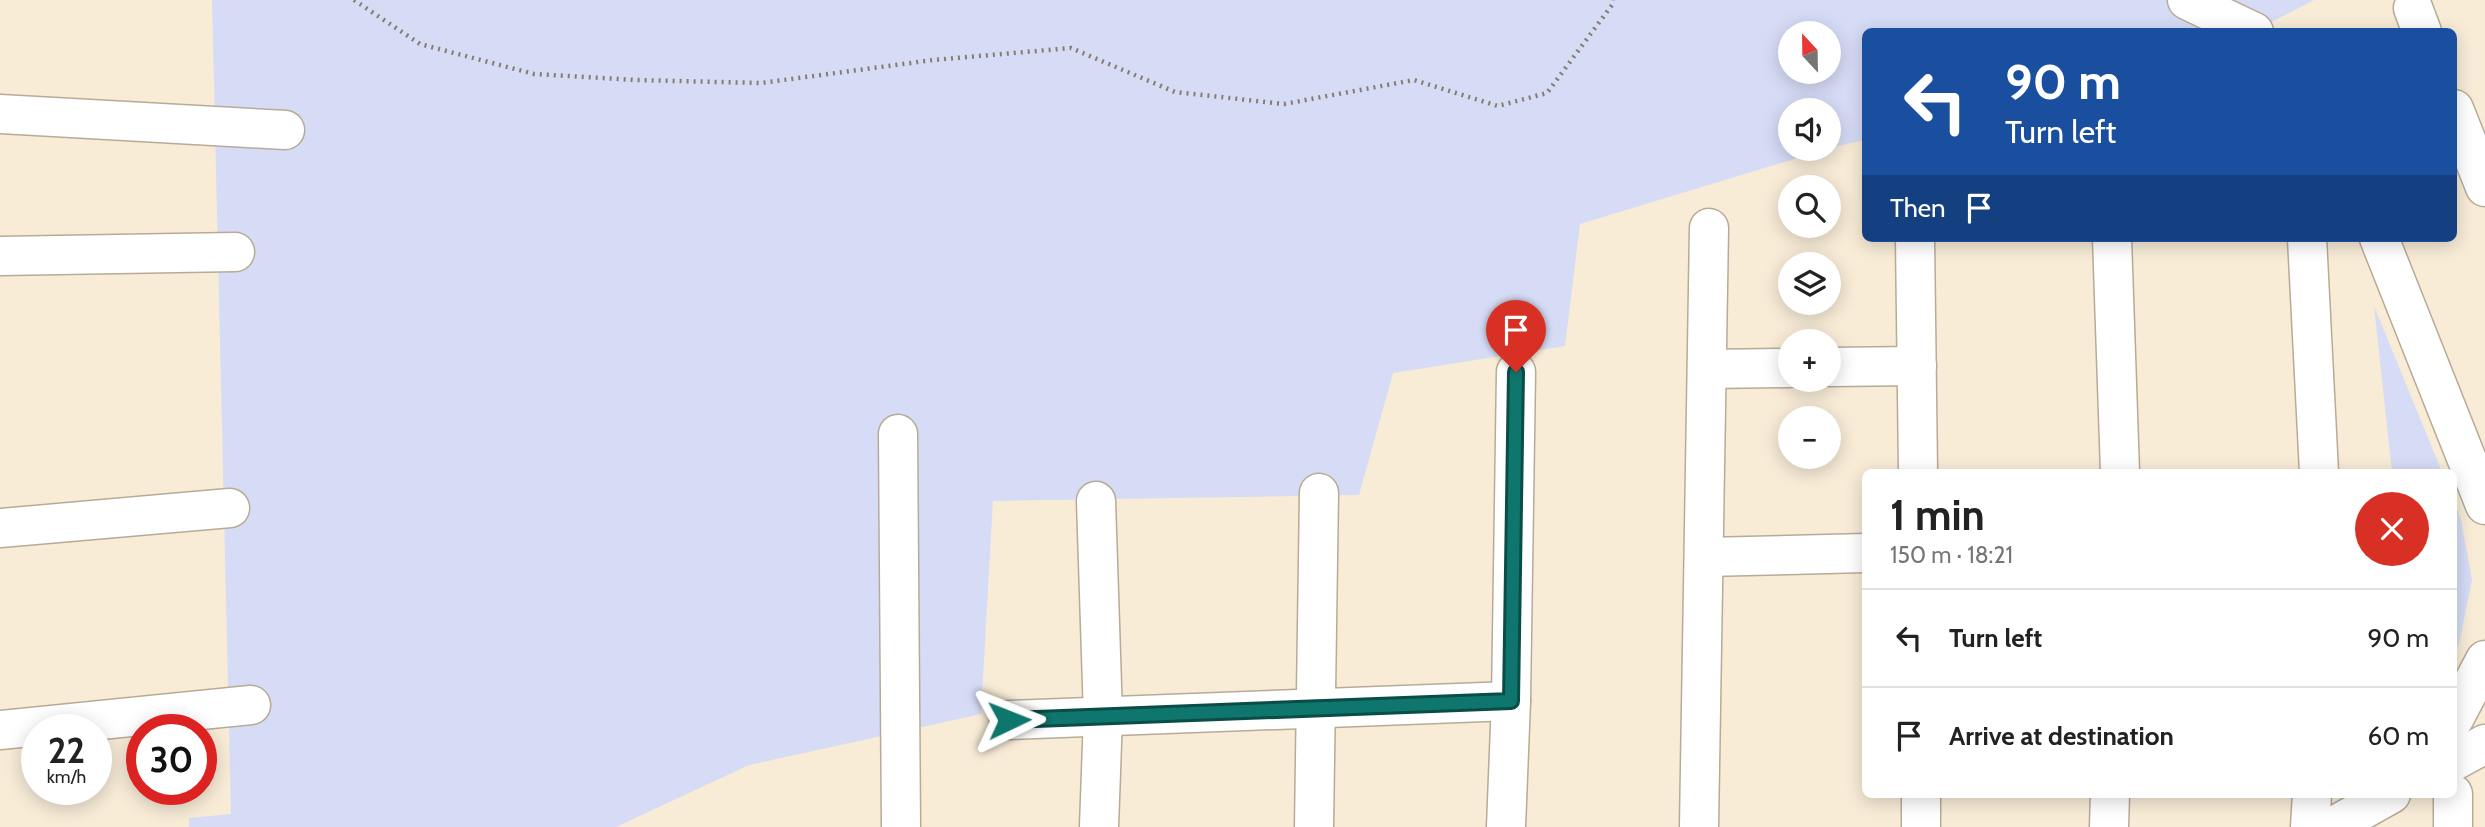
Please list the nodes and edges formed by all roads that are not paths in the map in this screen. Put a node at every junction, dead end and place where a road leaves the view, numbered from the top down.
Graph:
1 (2187, 0) edge
2 (2246, 28) edge
3 (0, 114) edge
4 (2457, 117) edge
5 (285, 130) dead end
6 (2485, 187) edge
7 (1709, 228) dead end
8 (1915, 242) edge
9 (2112, 242) edge
10 (2306, 242) edge
11 (2381, 242) edge
12 (235, 252) dead end
13 (0, 256) edge
14 (1917, 366) junction
15 (1841, 367) edge
16 (1778, 368) edge
17 (1707, 369) junction
18 (1516, 372) dead end
19 (898, 433) dead end
20 (1918, 469) edge
21 (2120, 469) edge
22 (2319, 469) edge
23 (1319, 493) dead end
24 (1096, 501) dead end
25 (2485, 505) edge
26 (230, 508) dead end
27 (0, 528) edge
28 (1862, 553) edge
29 (1705, 557) junction
30 (2485, 660) edge
31 (1511, 701) junction
32 (251, 705) dead end
33 (1317, 708) junction
34 (2457, 713) edge
35 (1103, 716) junction
36 (1009, 720) dead end
37 (0, 730) edge
38 (2485, 744) edge
39 (2457, 759) edge
40 (1921, 798) edge
41 (2110, 798) edge
42 (2312, 798) edge
43 (2384, 798) edge
44 (2453, 798) edge
45 (901, 827) edge
46 (1099, 827) edge
47 (1314, 827) edge
48 (1506, 827) edge
49 (1699, 827) edge
50 (1921, 827) edge
51 (2109, 827) edge
52 (2310, 827) edge
53 (2332, 827) edge
54 (2453, 827) edge

1 - 2 street
3 - 5 street
4 - 6 street
7 - 17 street
8 - 14 street
9 - 21 street
10 - 22 street
11 - 25 street
12 - 13 street
14 - 15 street
14 - 20 street
16 - 17 street
17 - 29 street
18 - 31 street
19 - 45 street
23 - 33 street
24 - 35 street
26 - 27 street
28 - 29 street
29 - 49 street
30 - 34 street
31 - 33 street
31 - 48 street
32 - 37 street
33 - 35 street
33 - 47 street
35 - 36 street
35 - 46 street
38 - 39 street
40 - 50 street
41 - 51 street
42 - 52 street
43 - 53 street
44 - 54 street

